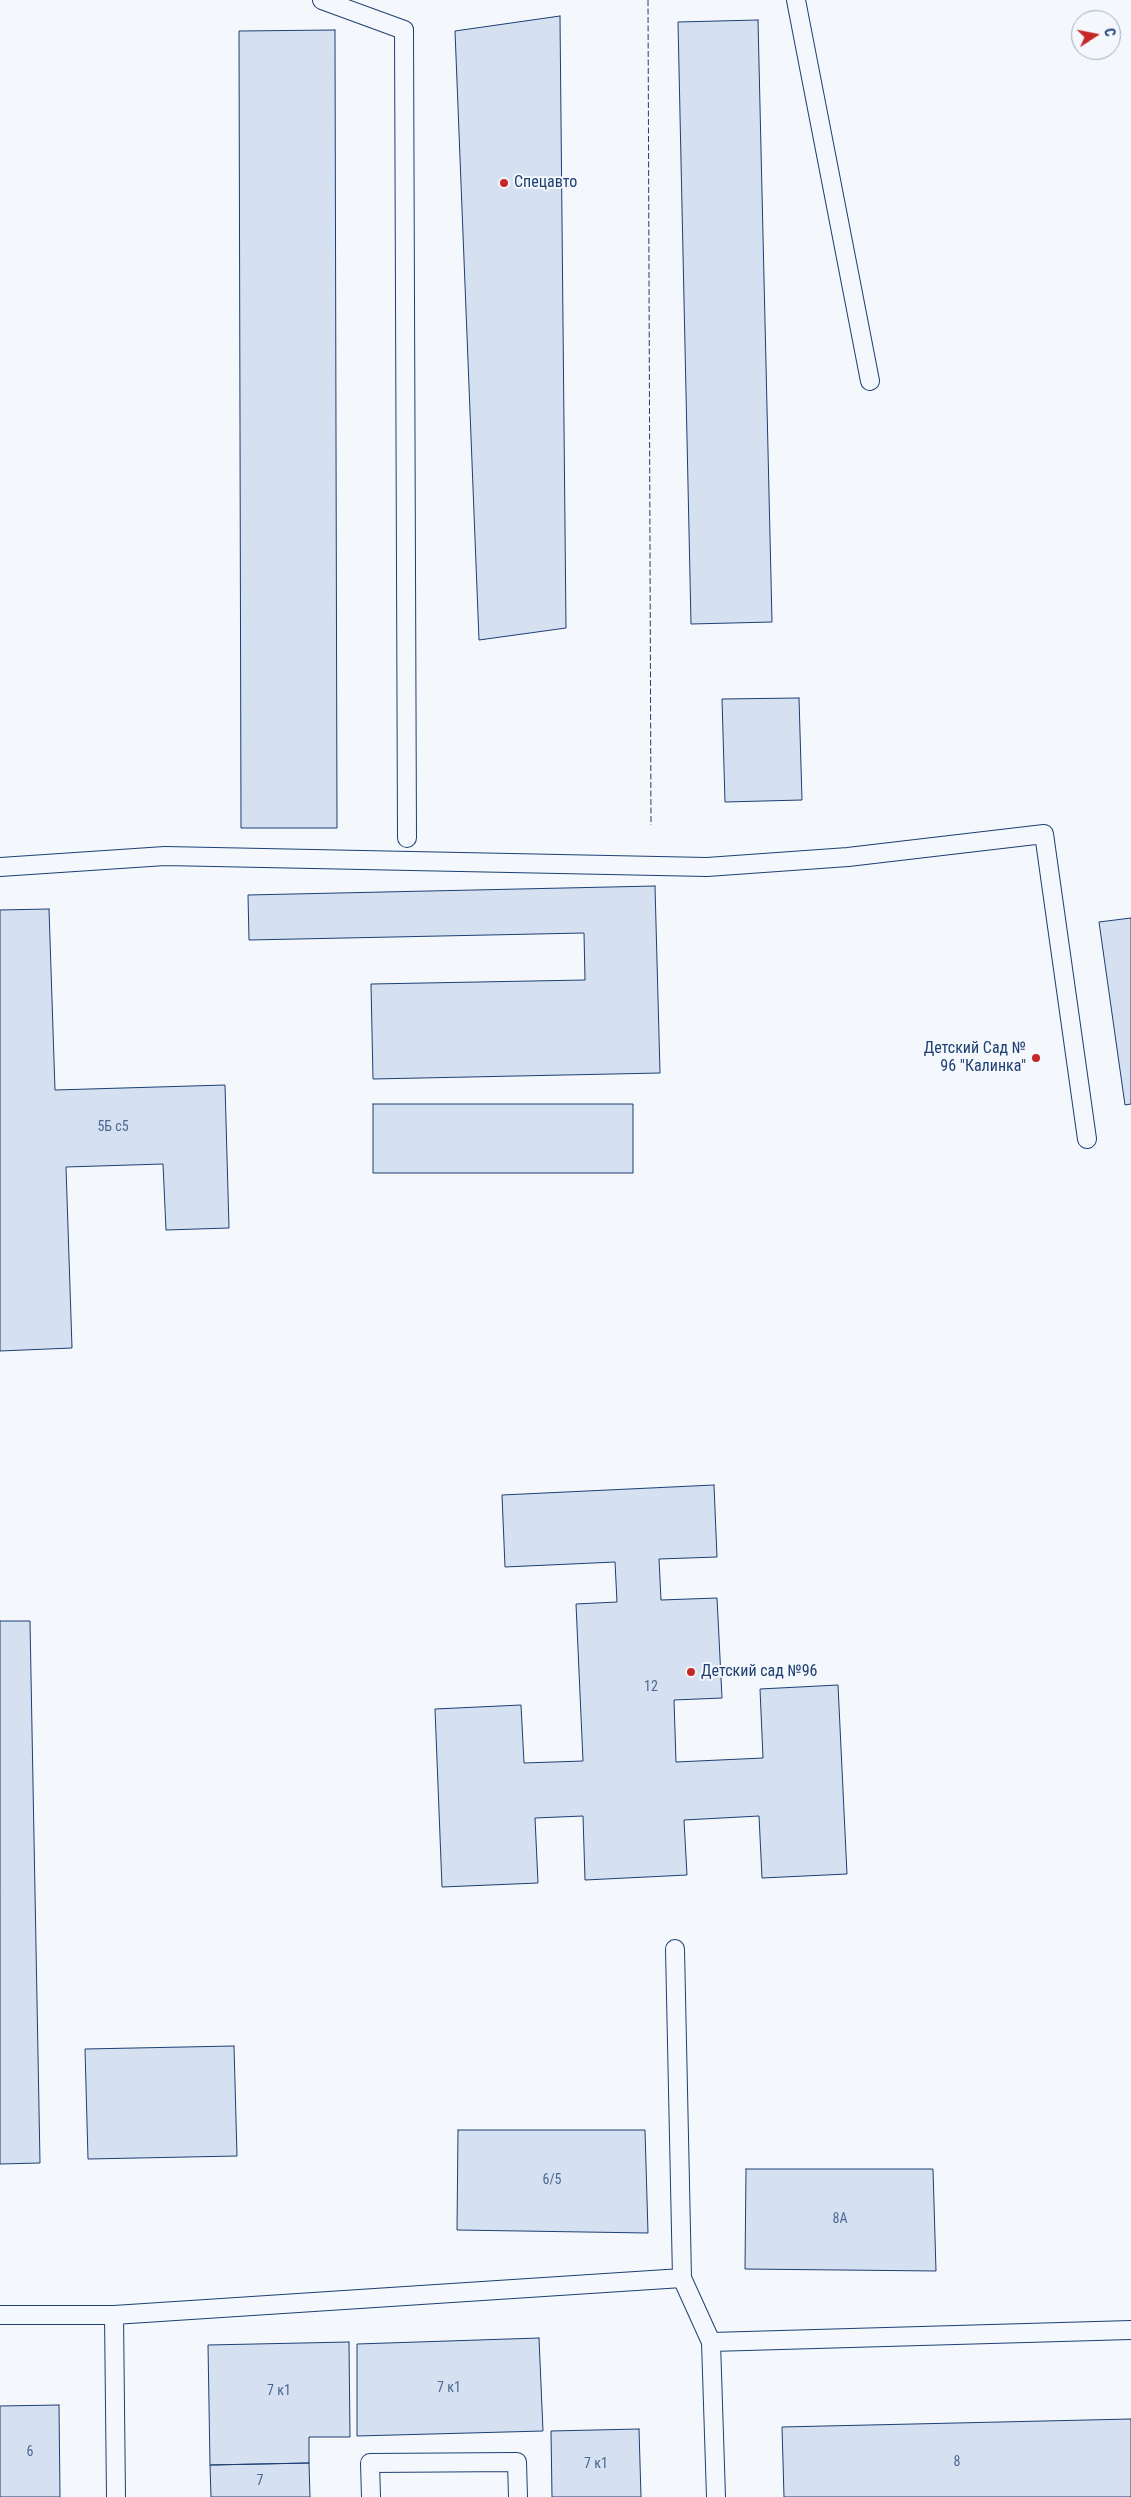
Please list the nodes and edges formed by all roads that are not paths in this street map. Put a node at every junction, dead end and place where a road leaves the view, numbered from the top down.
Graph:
1 (322, 0) edge
2 (796, 0) edge
3 (870, 381) dead end
4 (407, 838) dead end
5 (0, 867) edge
6 (1087, 1139) dead end
7 (676, 1949) dead end
8 (682, 2278) junction
9 (114, 2314) junction
10 (0, 2315) edge
11 (1131, 2330) edge
12 (711, 2342) junction
13 (116, 2497) edge
14 (371, 2497) edge
15 (518, 2497) edge
16 (716, 2497) edge

1 - 4 lane
2 - 3 lane
5 - 6 lane
7 - 8 lane
8 - 9 lane
8 - 12 lane
9 - 10 lane
9 - 13 lane
11 - 12 lane
12 - 16 lane
14 - 15 lane

